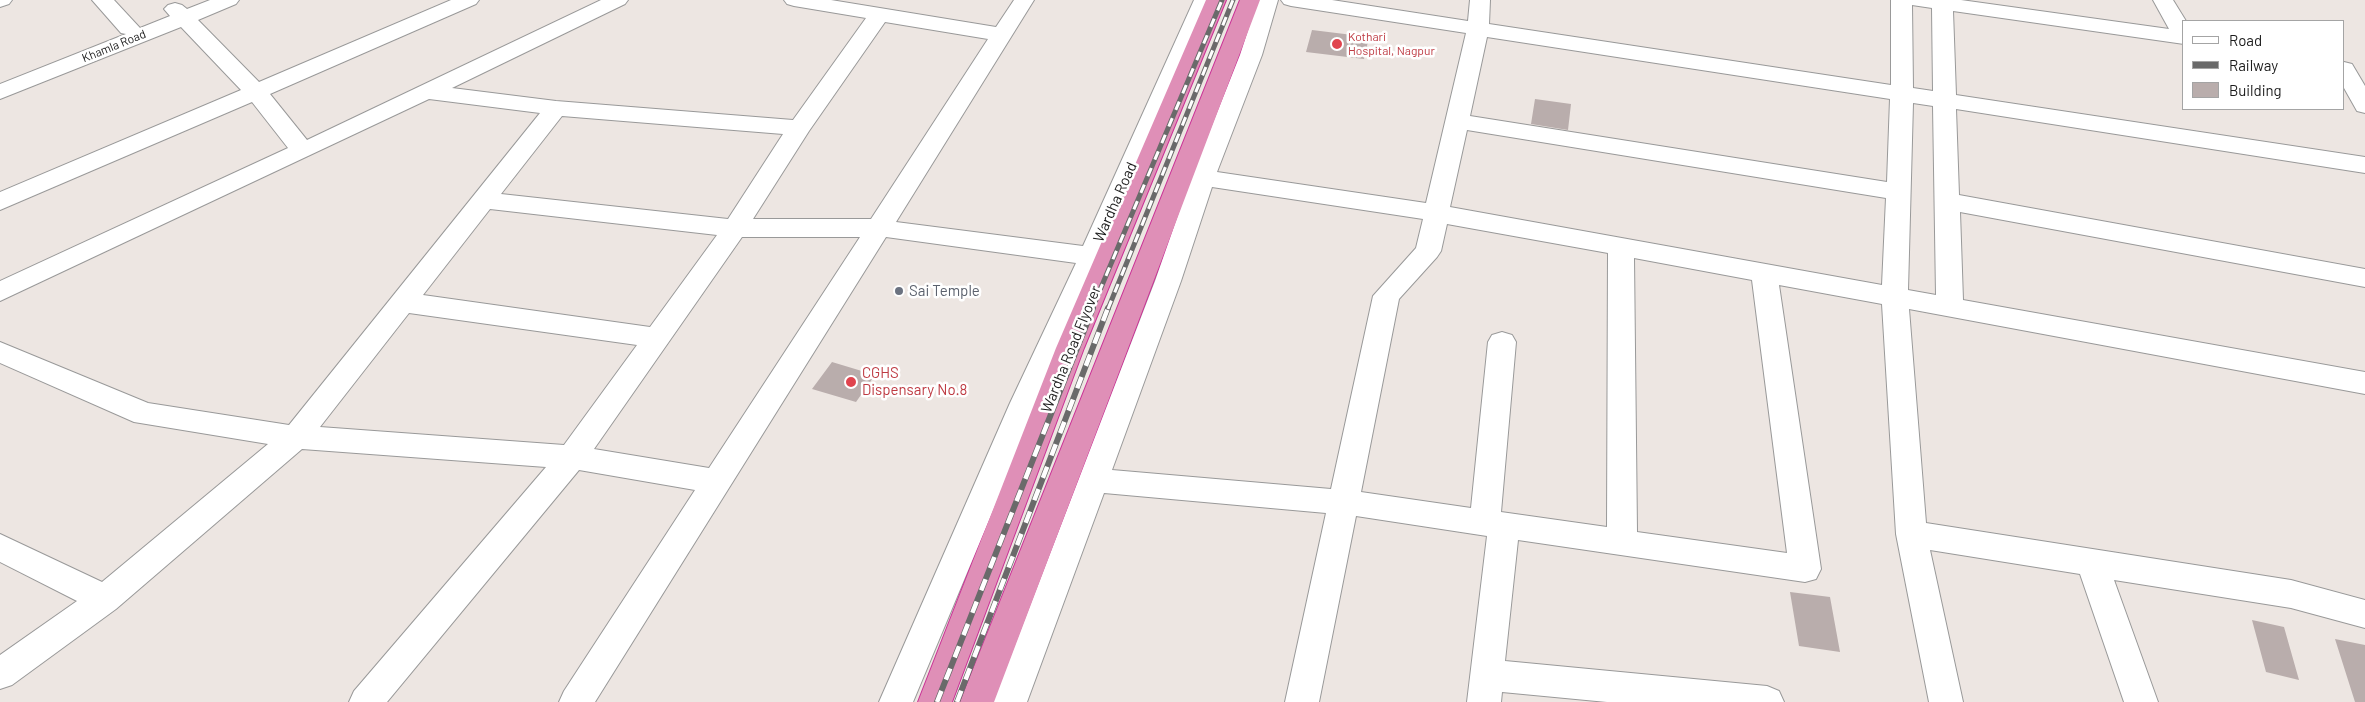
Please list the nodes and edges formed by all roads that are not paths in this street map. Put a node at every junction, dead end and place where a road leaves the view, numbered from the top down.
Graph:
1 (102, 0) edge
2 (199, 0) edge
3 (229, 0) edge
4 (469, 0) edge
5 (618, 0) edge
6 (794, 0) edge
7 (1024, 0) edge
8 (1204, 0) edge
9 (1216, 0) edge
10 (1250, 0) edge
11 (1268, 0) edge
12 (1291, 0) edge
13 (1480, 0) edge
14 (1902, 0) edge
15 (1917, 0) edge
16 (2163, 0) edge
17 (1942, 5) junction
18 (2042, 9) edge
19 (179, 14) junction
20 (880, 14) junction
21 (130, 28) junction
22 (1478, 29) junction
23 (1002, 34) junction
24 (2182, 34) edge
25 (2182, 38) edge
26 (2345, 60) edge
27 (2365, 64) edge
28 (2345, 71) edge
29 (0, 79) edge
30 (0, 92) edge
31 (256, 92) junction
32 (426, 92) junction
33 (1906, 94) junction
34 (1941, 100) junction
35 (2365, 106) edge
36 (556, 108) junction
37 (1459, 121) junction
38 (799, 128) junction
39 (303, 151) junction
40 (2365, 164) edge
41 (1203, 178) junction
42 (1898, 192) junction
43 (482, 200) junction
44 (1947, 201) junction
45 (0, 202) edge
46 (1436, 213) junction
47 (735, 228) junction
48 (880, 228) junction
49 (1621, 247) junction
50 (1090, 256) junction
51 (1764, 273) junction
52 (2365, 278) edge
53 (0, 292) edge
54 (1900, 298) junction
55 (402, 302) junction
56 (1945, 306) junction
57 (656, 338) junction
58 (1502, 342) dead end
59 (0, 352) edge
60 (2365, 383) edge
61 (296, 437) junction
62 (572, 456) junction
63 (1093, 480) junction
64 (716, 482) junction
65 (1343, 502) junction
66 (1495, 525) junction
67 (1911, 534) junction
68 (1622, 544) junction
69 (0, 547) edge
70 (2092, 562) junction
71 (105, 599) junction
72 (2365, 614) edge
73 (0, 674) edge
74 (1486, 688) edge
75 (366, 702) edge
76 (576, 702) edge
77 (896, 702) edge
78 (935, 702) edge
79 (977, 702) edge
80 (1010, 702) edge
81 (1302, 702) edge
82 (1768, 702) edge
83 (1946, 702) edge
84 (2141, 702) edge

1 - 21 street
2 - 19 street, Khamla Road
3 - 19 street, Khamla Road
4 - 31 street
5 - 32 street
6 - 20 street
7 - 23 street
8 - 50 street, Wardha Road
9 - 78 highway, Wardha Road Flyover
10 - 79 highway
11 - 41 street
12 - 22 street
13 - 22 street
14 - 33 street
15 - 17 street
16 - 24 street
17 - 18 street
17 - 34 street
18 - 25 street
19 - 21 street, Khamla Road
19 - 30 street, Khamla Road
19 - 31 street
20 - 23 street
20 - 38 street
21 - 29 street, Khamla Road
22 - 33 street
22 - 37 street
23 - 48 street
26 - 27 street
28 - 35 street
31 - 39 street
31 - 45 street
32 - 36 street
32 - 39 street
33 - 34 street
33 - 42 street
34 - 40 street
34 - 44 street
36 - 38 street
36 - 43 street
37 - 42 street
37 - 46 street
38 - 47 street
39 - 53 street
41 - 46 street
41 - 63 street
42 - 54 street
43 - 47 street
43 - 55 street
44 - 52 street
44 - 56 street
46 - 49 street
46 - 65 street
47 - 48 street
47 - 57 street
48 - 50 street
48 - 64 street
49 - 51 street
49 - 68 street
50 - 77 street, Wardha Road
51 - 54 street
51 - 68 street
54 - 56 street
54 - 67 street
55 - 57 street
55 - 61 street
56 - 60 street
57 - 62 street
58 - 66 street
59 - 61 street
61 - 62 street
61 - 71 street
62 - 64 street
62 - 75 street
63 - 65 street
63 - 80 street
64 - 76 street
65 - 66 street
65 - 81 street
66 - 68 street
66 - 74 street
67 - 70 street
67 - 83 street
69 - 71 street
70 - 72 street
70 - 84 street
71 - 73 street
74 - 82 street

